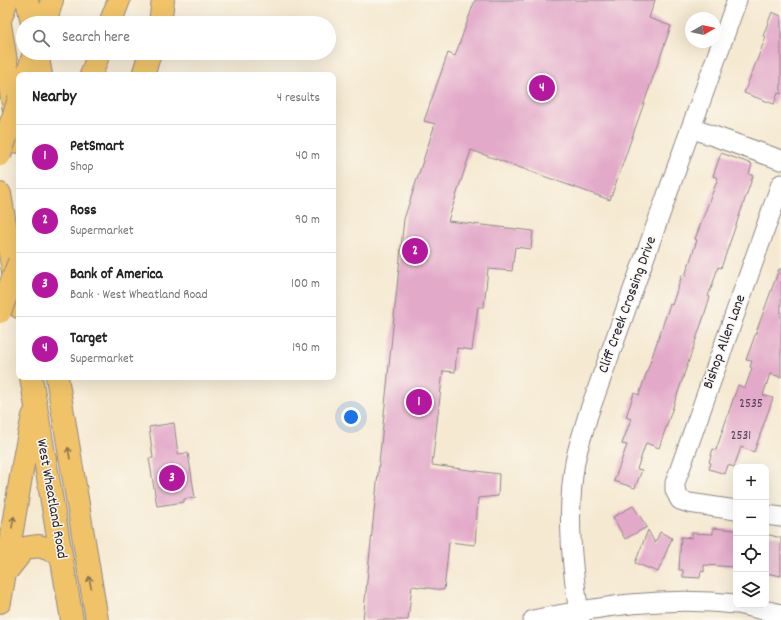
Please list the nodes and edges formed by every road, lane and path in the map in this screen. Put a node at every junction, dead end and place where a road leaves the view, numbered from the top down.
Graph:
1 (7, 0) edge
2 (27, 0) edge
3 (52, 0) edge
4 (119, 0) edge
5 (163, 0) edge
6 (168, 0) edge
7 (737, 0) edge
8 (30, 16) edge
9 (47, 16) edge
10 (113, 16) edge
11 (161, 16) edge
12 (162, 16) edge
13 (0, 20) edge
14 (0, 24) edge
15 (33, 60) edge
16 (38, 60) edge
17 (96, 60) edge
18 (148, 60) edge
19 (28, 72) edge
20 (41, 72) edge
21 (91, 72) edge
22 (144, 72) edge
23 (16, 108) edge
24 (16, 123) edge
25 (691, 128) junction
26 (0, 155) edge
27 (781, 160) edge
28 (781, 184) edge
29 (0, 194) edge
30 (7, 233) junction
31 (16, 250) edge
32 (16, 270) edge
33 (16, 288) edge
34 (0, 312) edge
35 (32, 380) edge
36 (44, 380) edge
37 (57, 380) edge
38 (36, 405) junction
39 (733, 510) edge
40 (769, 515) edge
41 (781, 517) edge
42 (60, 553) junction
43 (4, 574) junction
44 (0, 602) edge
45 (733, 604) edge
46 (755, 608) edge
47 (781, 614) edge
48 (580, 616) edge
49 (72, 620) edge
50 (97, 620) edge
51 (533, 620) edge

1 - 13 main road
2 - 8 main road
3 - 9 main road
4 - 10 main road
5 - 11 main road
6 - 12 main road
7 - 25 street, Cliff Creek Crossing Drive
14 - 24 main road
15 - 19 main road
16 - 20 main road
17 - 21 main road
18 - 22 main road
23 - 26 main road, bridge
25 - 27 street
25 - 48 street, Cliff Creek Crossing Drive
28 - 39 street, Bishop Allen Lane
29 - 30 main road
30 - 31 main road
30 - 33 main road
32 - 34 main road, bridge
35 - 38 main road, West Wheatland Road
36 - 38 main road
50 -> 37 main road, West Wheatland Road
38 - 42 main road, West Wheatland Road
43 -> 38 main road
40 - 41 street
42 - 43 main road
42 - 49 main road, West Wheatland Road
43 - 44 main road
45 - 48 street
46 - 47 street
48 - 51 street

